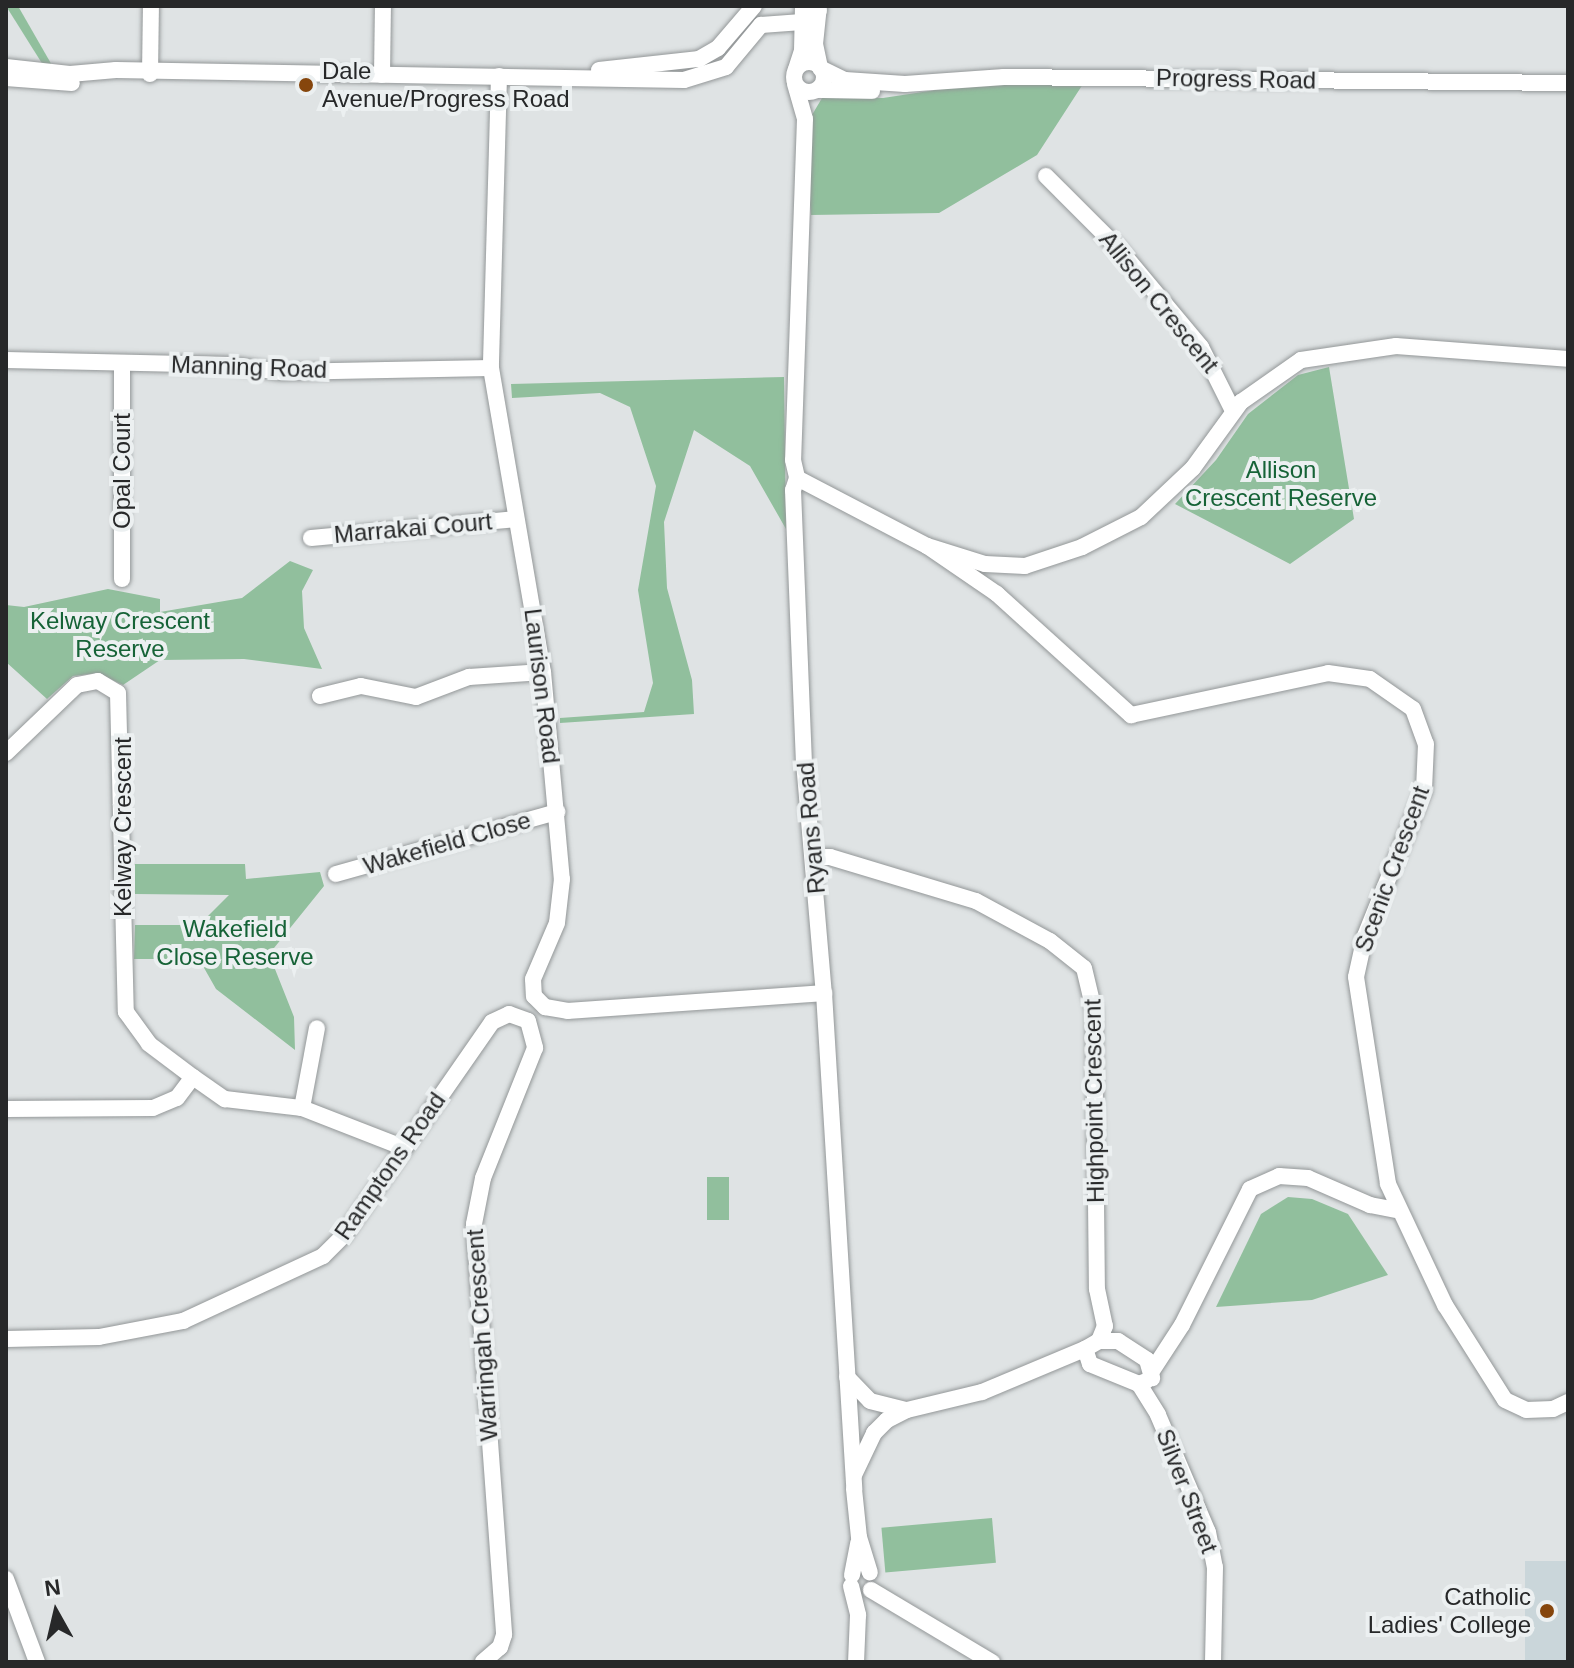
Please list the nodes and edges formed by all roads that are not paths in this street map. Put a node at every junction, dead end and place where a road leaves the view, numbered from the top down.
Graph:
1 (151, 6) edge
2 (383, 6) edge
3 (754, 6) edge
4 (811, 10) edge
5 (6, 67) edge
6 (821, 68) junction
7 (145, 74) junction
8 (382, 75) junction
9 (583, 75) junction
10 (499, 76) junction
11 (795, 77) junction
12 (6, 78) edge
13 (1568, 83) edge
14 (905, 84) junction
15 (816, 90) junction
16 (805, 119) junction
17 (1046, 176) dead end
18 (1568, 359) edge
19 (6, 360) edge
20 (122, 363) junction
21 (491, 368) junction
22 (1233, 411) junction
23 (797, 478) junction
24 (514, 519) junction
25 (311, 538) dead end
26 (927, 546) junction
27 (122, 579) dead end
28 (543, 672) junction
29 (320, 696) dead end
30 (6, 753) edge
31 (557, 812) junction
32 (814, 857) junction
33 (849, 865) junction
34 (336, 874) dead end
35 (816, 876) junction
36 (824, 993) junction
37 (519, 1016) joint
38 (317, 1028) dead end
39 (193, 1077) junction
40 (302, 1108) junction
41 (6, 1109) edge
42 (402, 1147) junction
43 (1396, 1210) junction
44 (1099, 1304) junction
45 (1176, 1332) junction
46 (6, 1339) edge
47 (1125, 1345) junction
48 (1091, 1351) junction
49 (847, 1377) junction
50 (1148, 1377) junction
51 (1568, 1402) edge
52 (907, 1410) junction
53 (853, 1476) junction
54 (859, 1537) junction
55 (870, 1572) junction
56 (6, 1579) edge
57 (852, 1581) junction
58 (870, 1591) junction
59 (858, 1632) junction
60 (37, 1662) edge
61 (483, 1662) edge
62 (856, 1662) edge
63 (992, 1662) edge
64 (1213, 1662) edge

1 - 7 street
2 - 8 street
3 - 9 street
4 - 6 street
4 - 9 street
4 - 11 street, Ryans Road
5 - 7 street
6 - 11 street
6 - 14 street, Progress Road
6 - 15 street
7 - 8 street
7 - 12 street
8 - 10 street
9 - 10 street
10 - 21 street, Laurison Road
11 - 15 street
11 - 16 street, Ryans Road
13 - 14 street, Progress Road
14 - 15 street, Progress Road
15 - 16 street, Ryans Road
16 - 23 street, Ryans Road
17 - 22 street, Allison Crescent
18 - 22 street
19 - 20 street, Manning Road
20 - 21 street, Manning Road
20 - 27 street, Opal Court
21 - 24 street, Laurison Road
22 - 26 street
23 - 26 street
23 - 32 street, Ryans Road
24 - 25 street, Marrakai Court
24 - 28 street, Laurison Road
26 - 43 street, Scenic Crescent
28 - 29 street
28 - 31 street, Laurison Road
30 - 39 street, Kelway Crescent
31 - 34 street, Wakefield Close
31 - 36 street, Laurison Road
32 - 33 street, Highpoint Crescent
32 - 35 street, Ryans Road
33 - 35 street
33 - 44 street, Highpoint Crescent
35 - 36 street, Ryans Road
36 - 49 street, Ryans Road
37 - 42 street, Ramptons Road
37 - 61 street, Warringah Crescent
38 - 40 street
39 - 40 street
39 - 41 street
40 - 42 street
42 - 46 street, Ramptons Road
43 - 45 street
43 - 51 street, Scenic Crescent
44 - 47 street, Highpoint Crescent
44 - 48 street, Highpoint Crescent
45 - 47 street
45 - 50 street
47 - 48 street
47 - 50 street, Silver Street
48 - 50 street
48 - 52 street
49 - 52 street
49 - 53 street, Ryans Road
50 - 64 street, Silver Street
52 - 53 street
53 - 54 street, Ryans Road
54 - 55 street, Ryans Road
54 - 57 street, Ryans Road
55 - 57 street
55 - 58 street, Ryans Road
56 - 60 street
57 - 58 street
57 - 59 street, Ryans Road
58 - 59 street, Ryans Road
58 - 63 street
59 - 62 street, Ryans Road

